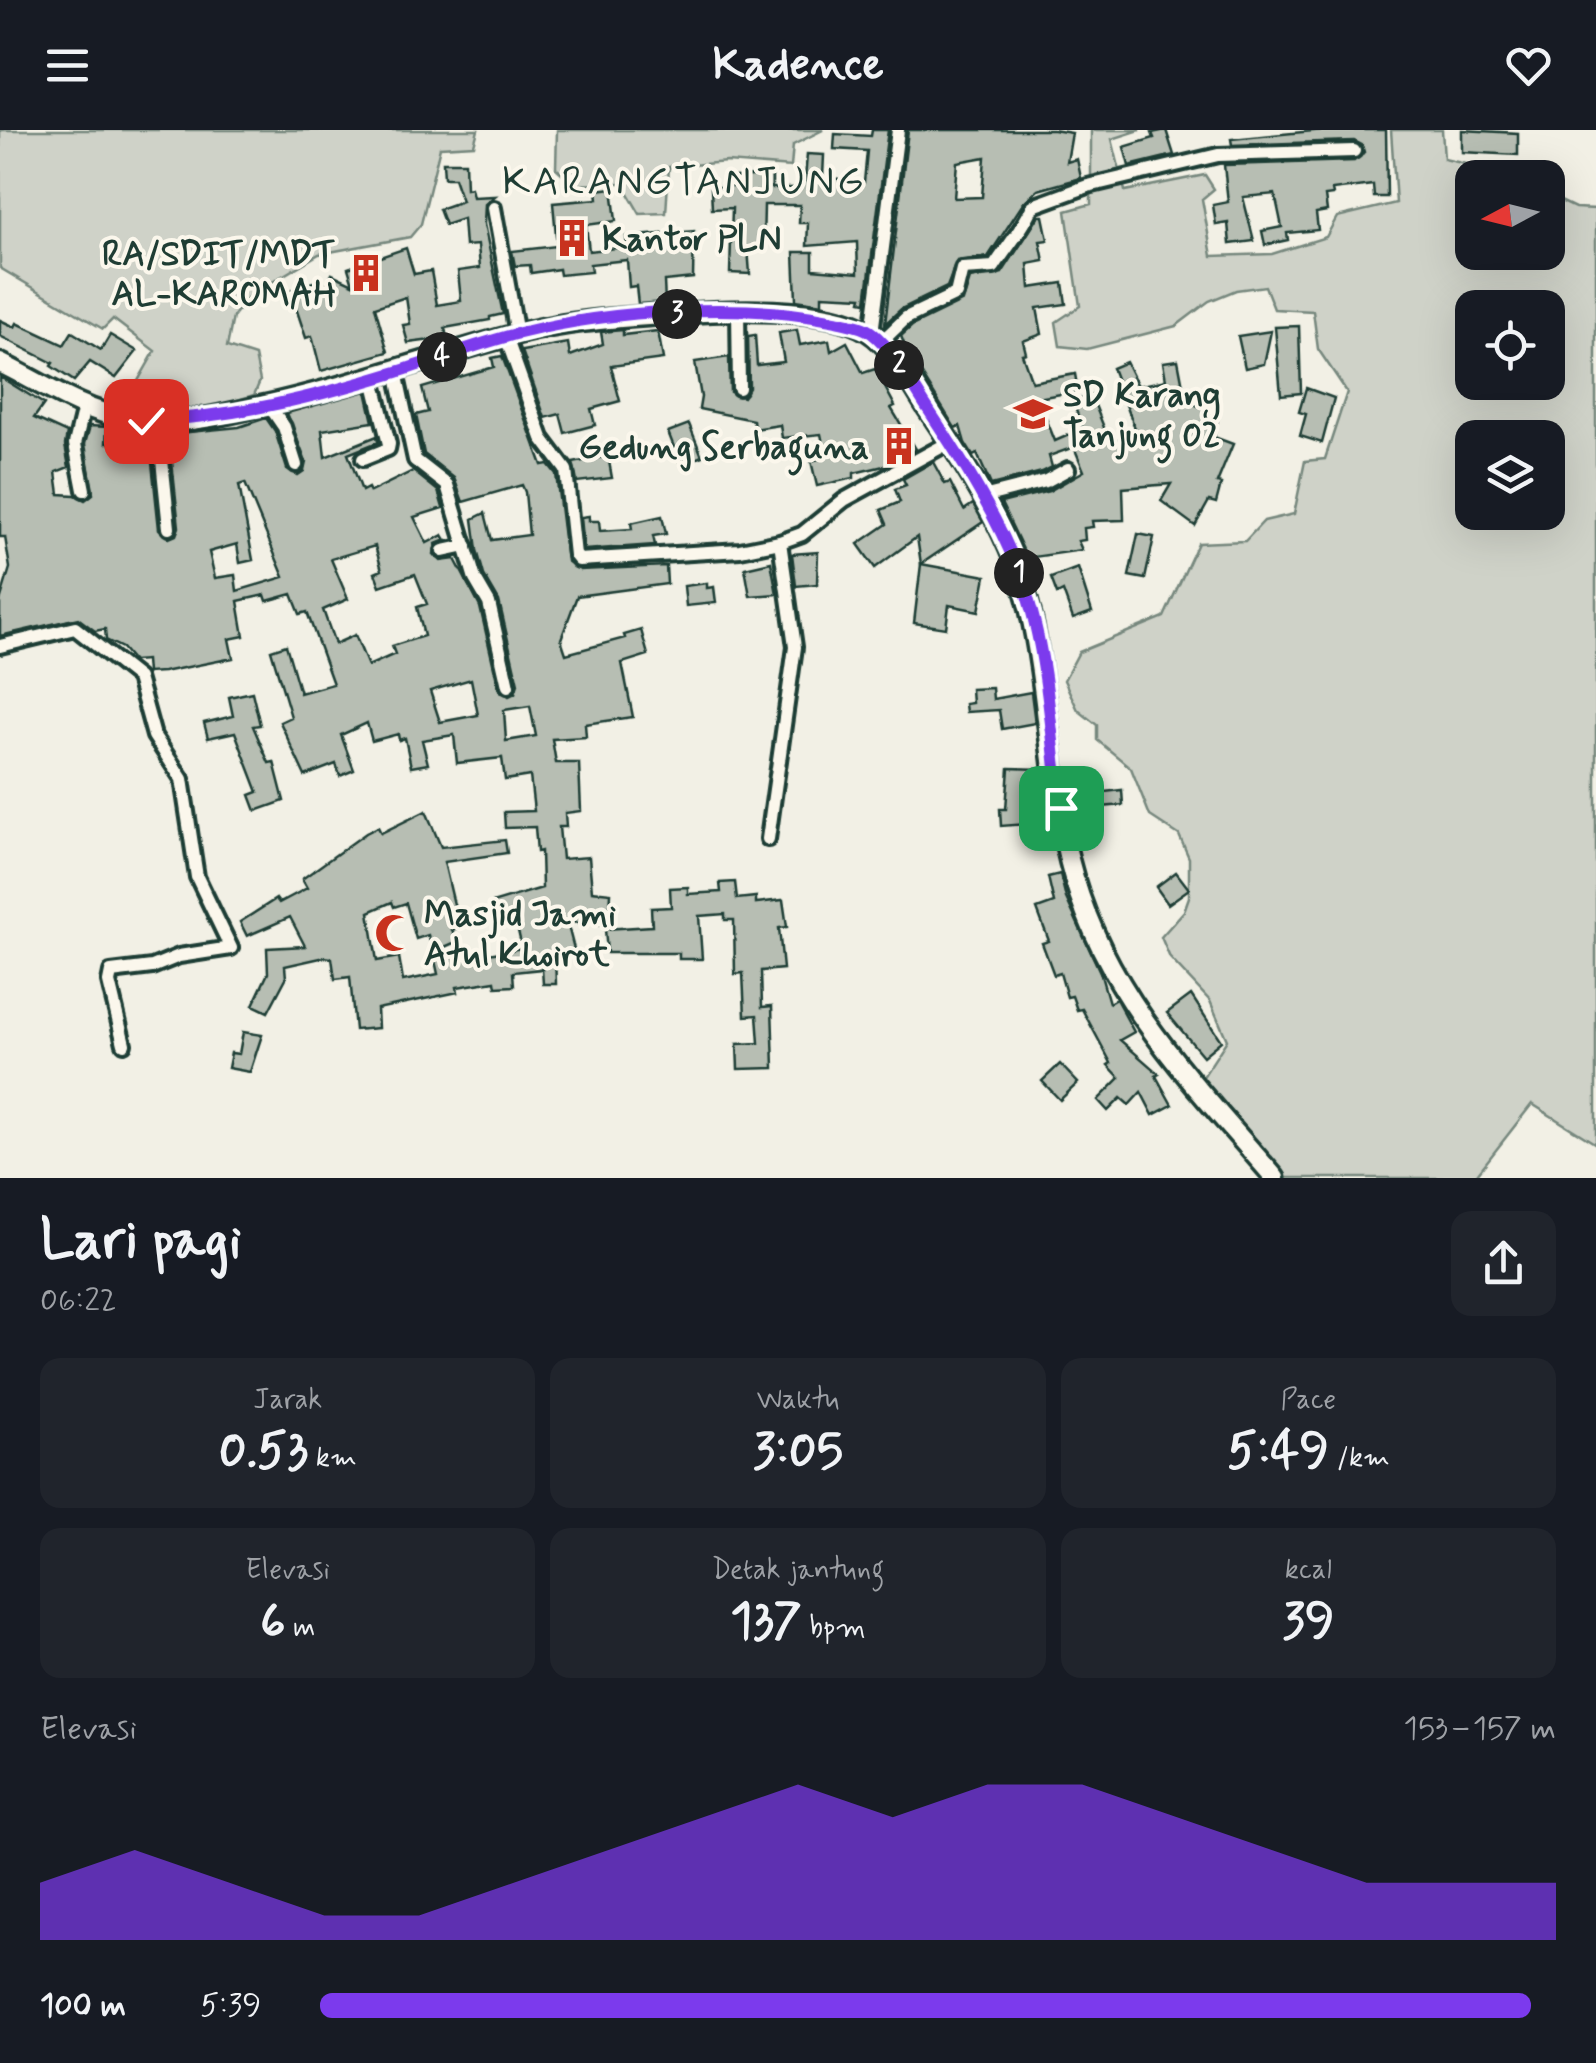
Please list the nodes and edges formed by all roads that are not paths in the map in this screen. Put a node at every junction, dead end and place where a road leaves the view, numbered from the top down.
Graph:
1 (898, 130) edge
2 (1354, 151) dead end
3 (494, 208) dead end
4 (738, 310) junction
5 (511, 336) junction
6 (876, 338) junction
7 (0, 363) edge
8 (396, 372) junction
9 (373, 378) junction
10 (740, 388) dead end
11 (269, 405) junction
12 (84, 406) junction
13 (158, 421) junction
14 (950, 442) junction
15 (363, 459) dead end
16 (296, 465) dead end
17 (1068, 470) dead end
18 (84, 490) dead end
19 (982, 497) junction
20 (169, 528) dead end
21 (780, 542) junction
22 (466, 546) junction
23 (443, 551) dead end
24 (0, 646) edge
25 (508, 686) dead end
26 (768, 839) dead end
27 (124, 1044) dead end
28 (1275, 1178) edge

1 - 6 street
2 - 6 street
3 - 5 street
4 - 5 main road
4 - 6 main road
4 - 10 street
5 - 8 main road
5 - 21 street
6 - 14 main road
7 - 12 main road
8 - 9 main road
8 - 22 street
9 - 11 main road
9 - 15 street
11 - 13 main road
11 - 16 street
12 - 13 main road
12 - 18 street
13 - 20 street
14 - 19 main road
14 - 21 street
17 - 19 street
19 - 28 main road
21 - 26 street
22 - 23 street
22 - 25 street
24 - 27 street

